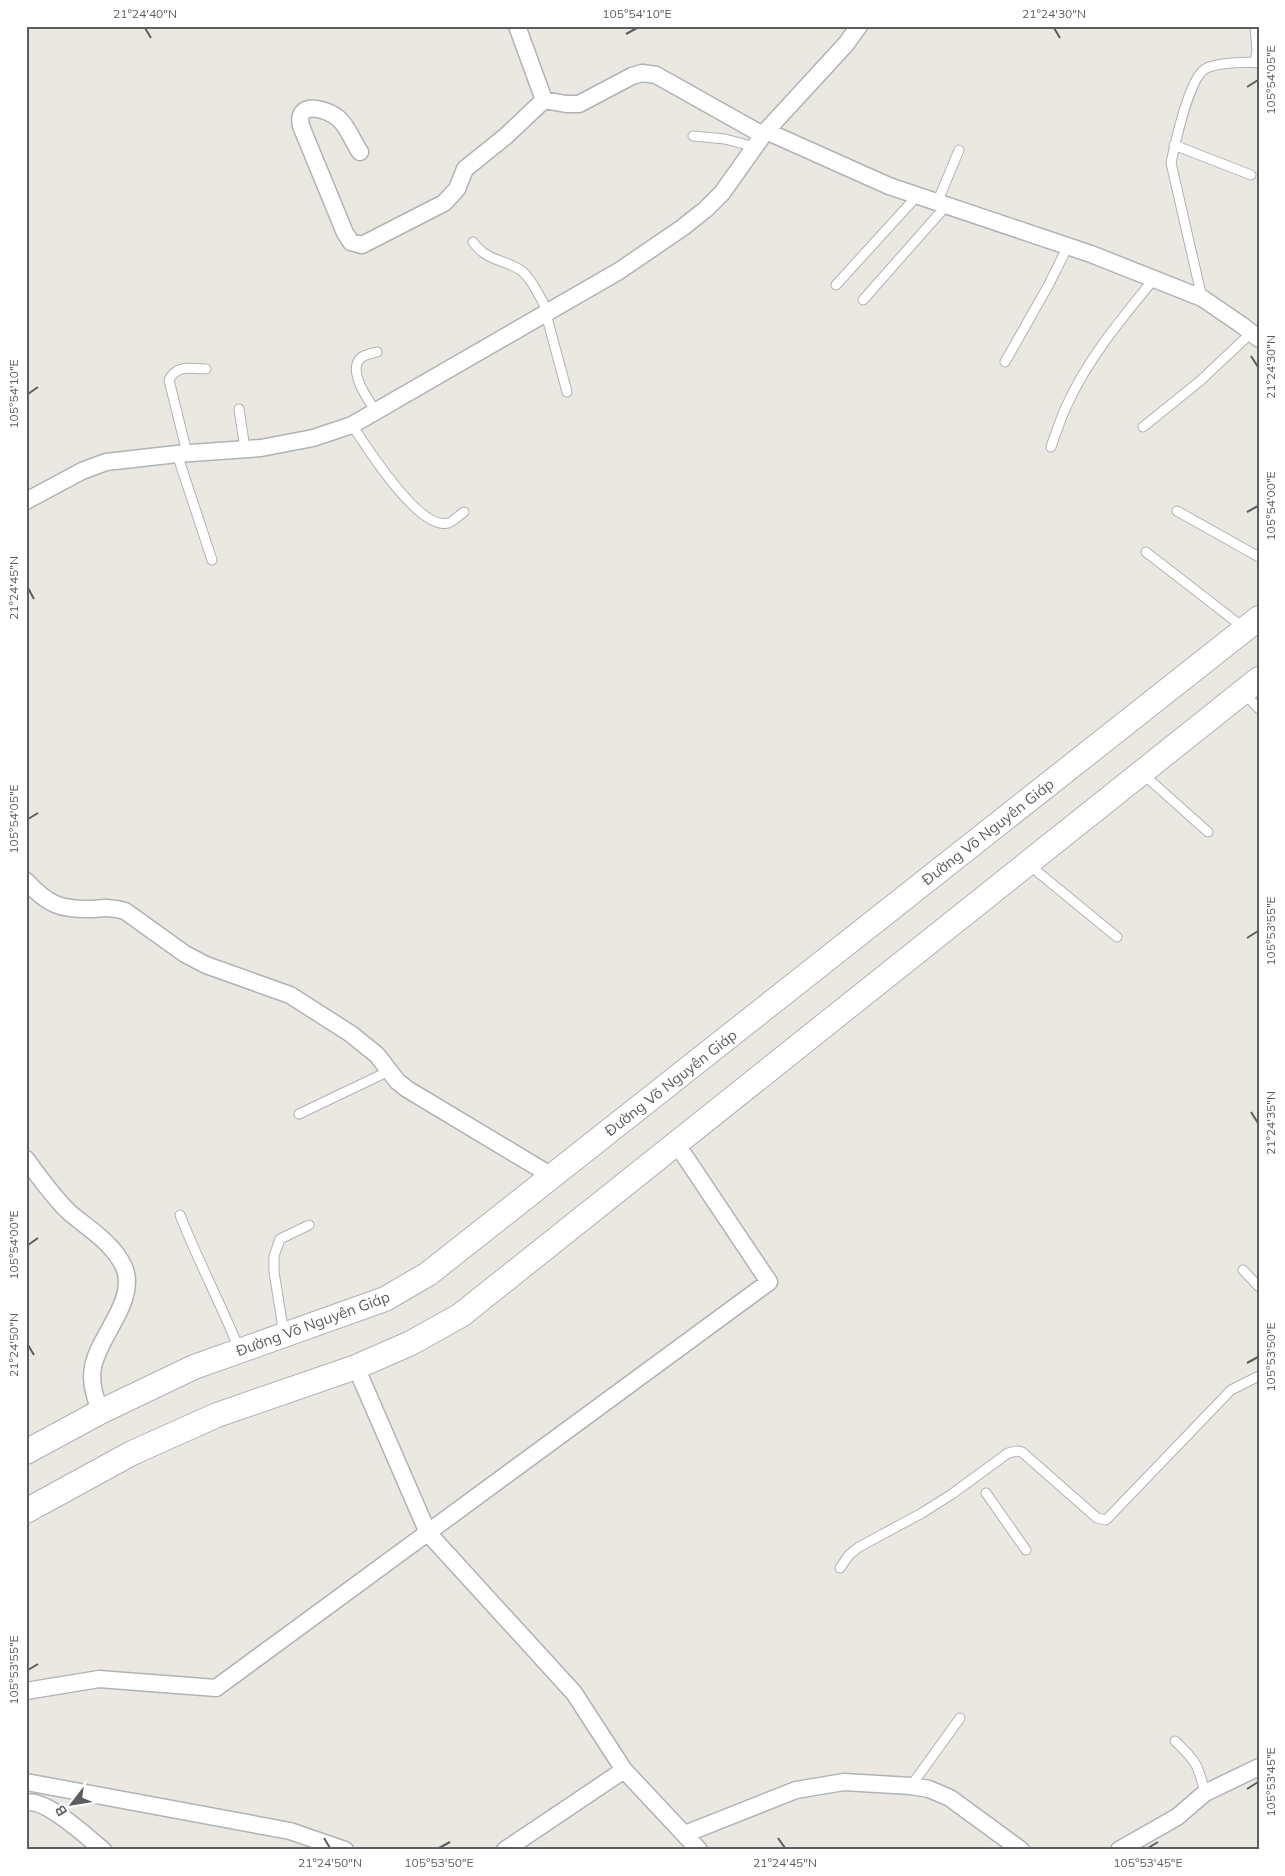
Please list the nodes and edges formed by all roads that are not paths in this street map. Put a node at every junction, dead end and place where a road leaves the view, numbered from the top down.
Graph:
1 (517, 26) edge
2 (859, 26) edge
3 (1255, 26) edge
4 (1257, 63) edge
5 (544, 100) junction
6 (693, 136) dead end
7 (761, 137) junction
8 (1174, 146) junction
9 (959, 150) dead end
10 (360, 152) dead end
11 (1251, 175) dead end
12 (917, 196) junction
13 (942, 204) junction
14 (473, 242) dead end
15 (1068, 246) junction
16 (1154, 279) junction
17 (836, 285) dead end
18 (1202, 298) junction
19 (863, 300) dead end
20 (547, 313) junction
21 (1255, 336) edge
22 (377, 352) dead end
23 (1005, 362) dead end
24 (206, 369) dead end
25 (567, 392) dead end
26 (239, 409) dead end
27 (376, 411) junction
28 (352, 425) junction
29 (1142, 427) dead end
30 (1051, 446) dead end
31 (246, 449) junction
32 (182, 453) junction
33 (26, 501) edge
34 (1176, 511) dead end
35 (464, 512) dead end
36 (1146, 552) dead end
37 (1259, 557) edge
38 (212, 560) dead end
39 (1252, 623) edge
40 (1251, 686) edge
41 (1259, 709) edge
42 (1142, 773) junction
43 (1208, 832) dead end
44 (1027, 864) junction
45 (26, 881) edge
46 (1117, 937) dead end
47 (389, 1071) junction
48 (299, 1114) dead end
49 (676, 1143) junction
50 (26, 1159) edge
51 (552, 1176) junction
52 (180, 1215) dead end
53 (309, 1224) dead end
54 (1243, 1270) dead end
55 (1259, 1287) edge
56 (284, 1335) junction
57 (240, 1351) junction
58 (356, 1368) junction
59 (1259, 1376) edge
60 (100, 1412) junction
61 (26, 1452) edge
62 (986, 1493) dead end
63 (26, 1511) edge
64 (428, 1533) junction
65 (1026, 1550) dead end
66 (840, 1568) dead end
67 (26, 1692) edge
68 (960, 1718) dead end
69 (1175, 1741) dead end
70 (1259, 1767) edge
71 (624, 1770) junction
72 (26, 1782) edge
73 (911, 1786) junction
74 (1205, 1793) junction
75 (26, 1803) edge
76 (685, 1834) junction
77 (325, 1847) edge
78 (103, 1850) edge
79 (345, 1850) edge
80 (504, 1850) edge
81 (699, 1850) edge
82 (1021, 1850) edge
83 (1119, 1850) edge

1 - 5 street
2 - 7 street
3 - 4 lane
4 - 8 lane
5 - 7 street
5 - 10 street
6 - 7 lane
7 - 12 street
7 - 20 street
8 - 11 lane
8 - 18 lane
9 - 13 lane
12 - 13 street
12 - 17 lane
13 - 15 street
13 - 19 lane
14 - 20 lane
15 - 16 street
15 - 23 lane
16 - 18 street
16 - 30 lane
18 - 21 street
20 - 25 lane
20 - 27 street
21 - 29 lane
22 - 27 lane
24 - 32 lane
26 - 31 lane
27 - 28 street
28 - 31 street
28 - 35 lane
31 - 32 street
32 - 33 street
32 - 38 lane
34 - 37 lane
36 - 39 lane
39 - 51 main road, Đường Võ Nguyên Giáp
40 - 41 lane
40 - 42 main road
42 - 43 lane
42 - 44 main road
44 - 46 lane
44 - 49 main road
45 - 47 street
47 - 48 lane
47 - 51 street
49 - 58 main road
49 - 64 street
50 - 60 street
51 - 56 main road, Đường Võ Nguyên Giáp
52 - 57 lane
53 - 56 lane
54 - 55 lane
56 - 57 main road, Đường Võ Nguyên Giáp
57 - 60 main road, Đường Võ Nguyên Giáp
58 - 63 main road
58 - 64 street
59 - 66 lane
60 - 61 main road, Đường Võ Nguyên Giáp
62 - 65 lane
64 - 67 street
64 - 71 street
68 - 73 lane
69 - 74 lane
70 - 74 street
71 - 76 street
71 - 80 street
72 - 77 street
73 - 76 street
73 - 82 street
74 - 83 street
75 - 78 street
76 - 81 street
77 - 79 street

